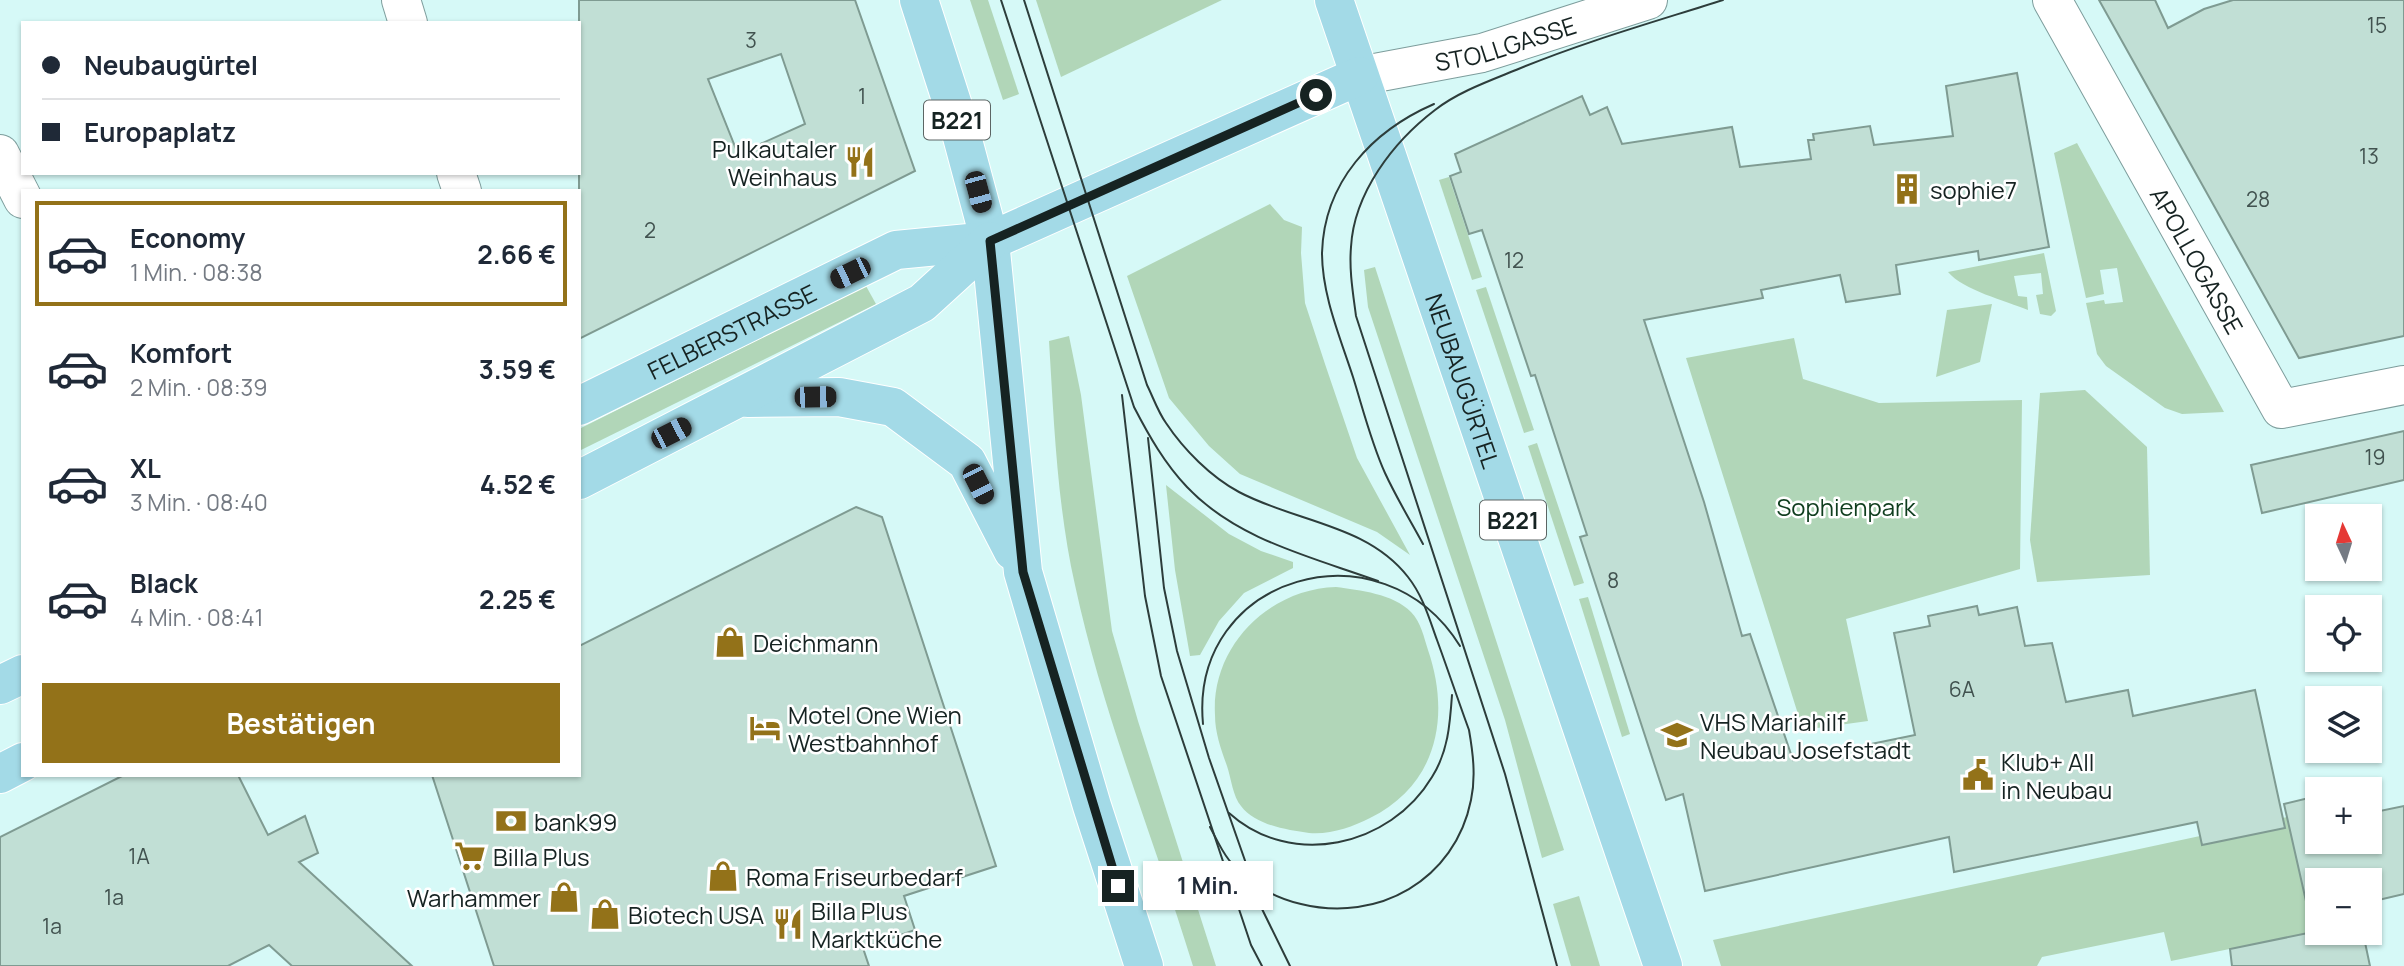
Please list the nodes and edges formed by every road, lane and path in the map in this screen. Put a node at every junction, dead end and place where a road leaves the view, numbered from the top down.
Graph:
1 (401, 0) edge
2 (919, 0) edge
3 (1335, 0) edge
4 (1648, 0) edge
5 (2052, 0) edge
6 (407, 21) edge
7 (1359, 76) junction
8 (0, 154) edge
9 (21, 195) edge
10 (990, 241) junction
11 (2404, 385) edge
12 (740, 398) junction
13 (581, 405) edge
14 (581, 479) edge
15 (1023, 572) junction
16 (21, 675) edge
17 (0, 685) edge
18 (21, 763) edge
19 (0, 774) edge
20 (1143, 966) edge
21 (1663, 966) edge

1 - 6 street
2 - 10 main road, B221
3 - 7 main road, NEUBAUGÜRTEL / B221
4 - 7 street, STOLLGASSE
5 - 11 street, APOLLOGASSE
7 - 10 main road
7 - 21 main road, NEUBAUGÜRTEL / B221
8 - 9 street
10 - 12 main road
10 - 13 main road, FELBERSTRASSE
10 - 15 main road, B221
12 - 14 main road
12 - 15 main road
15 - 20 main road, B221
16 - 17 main road
18 - 19 main road

